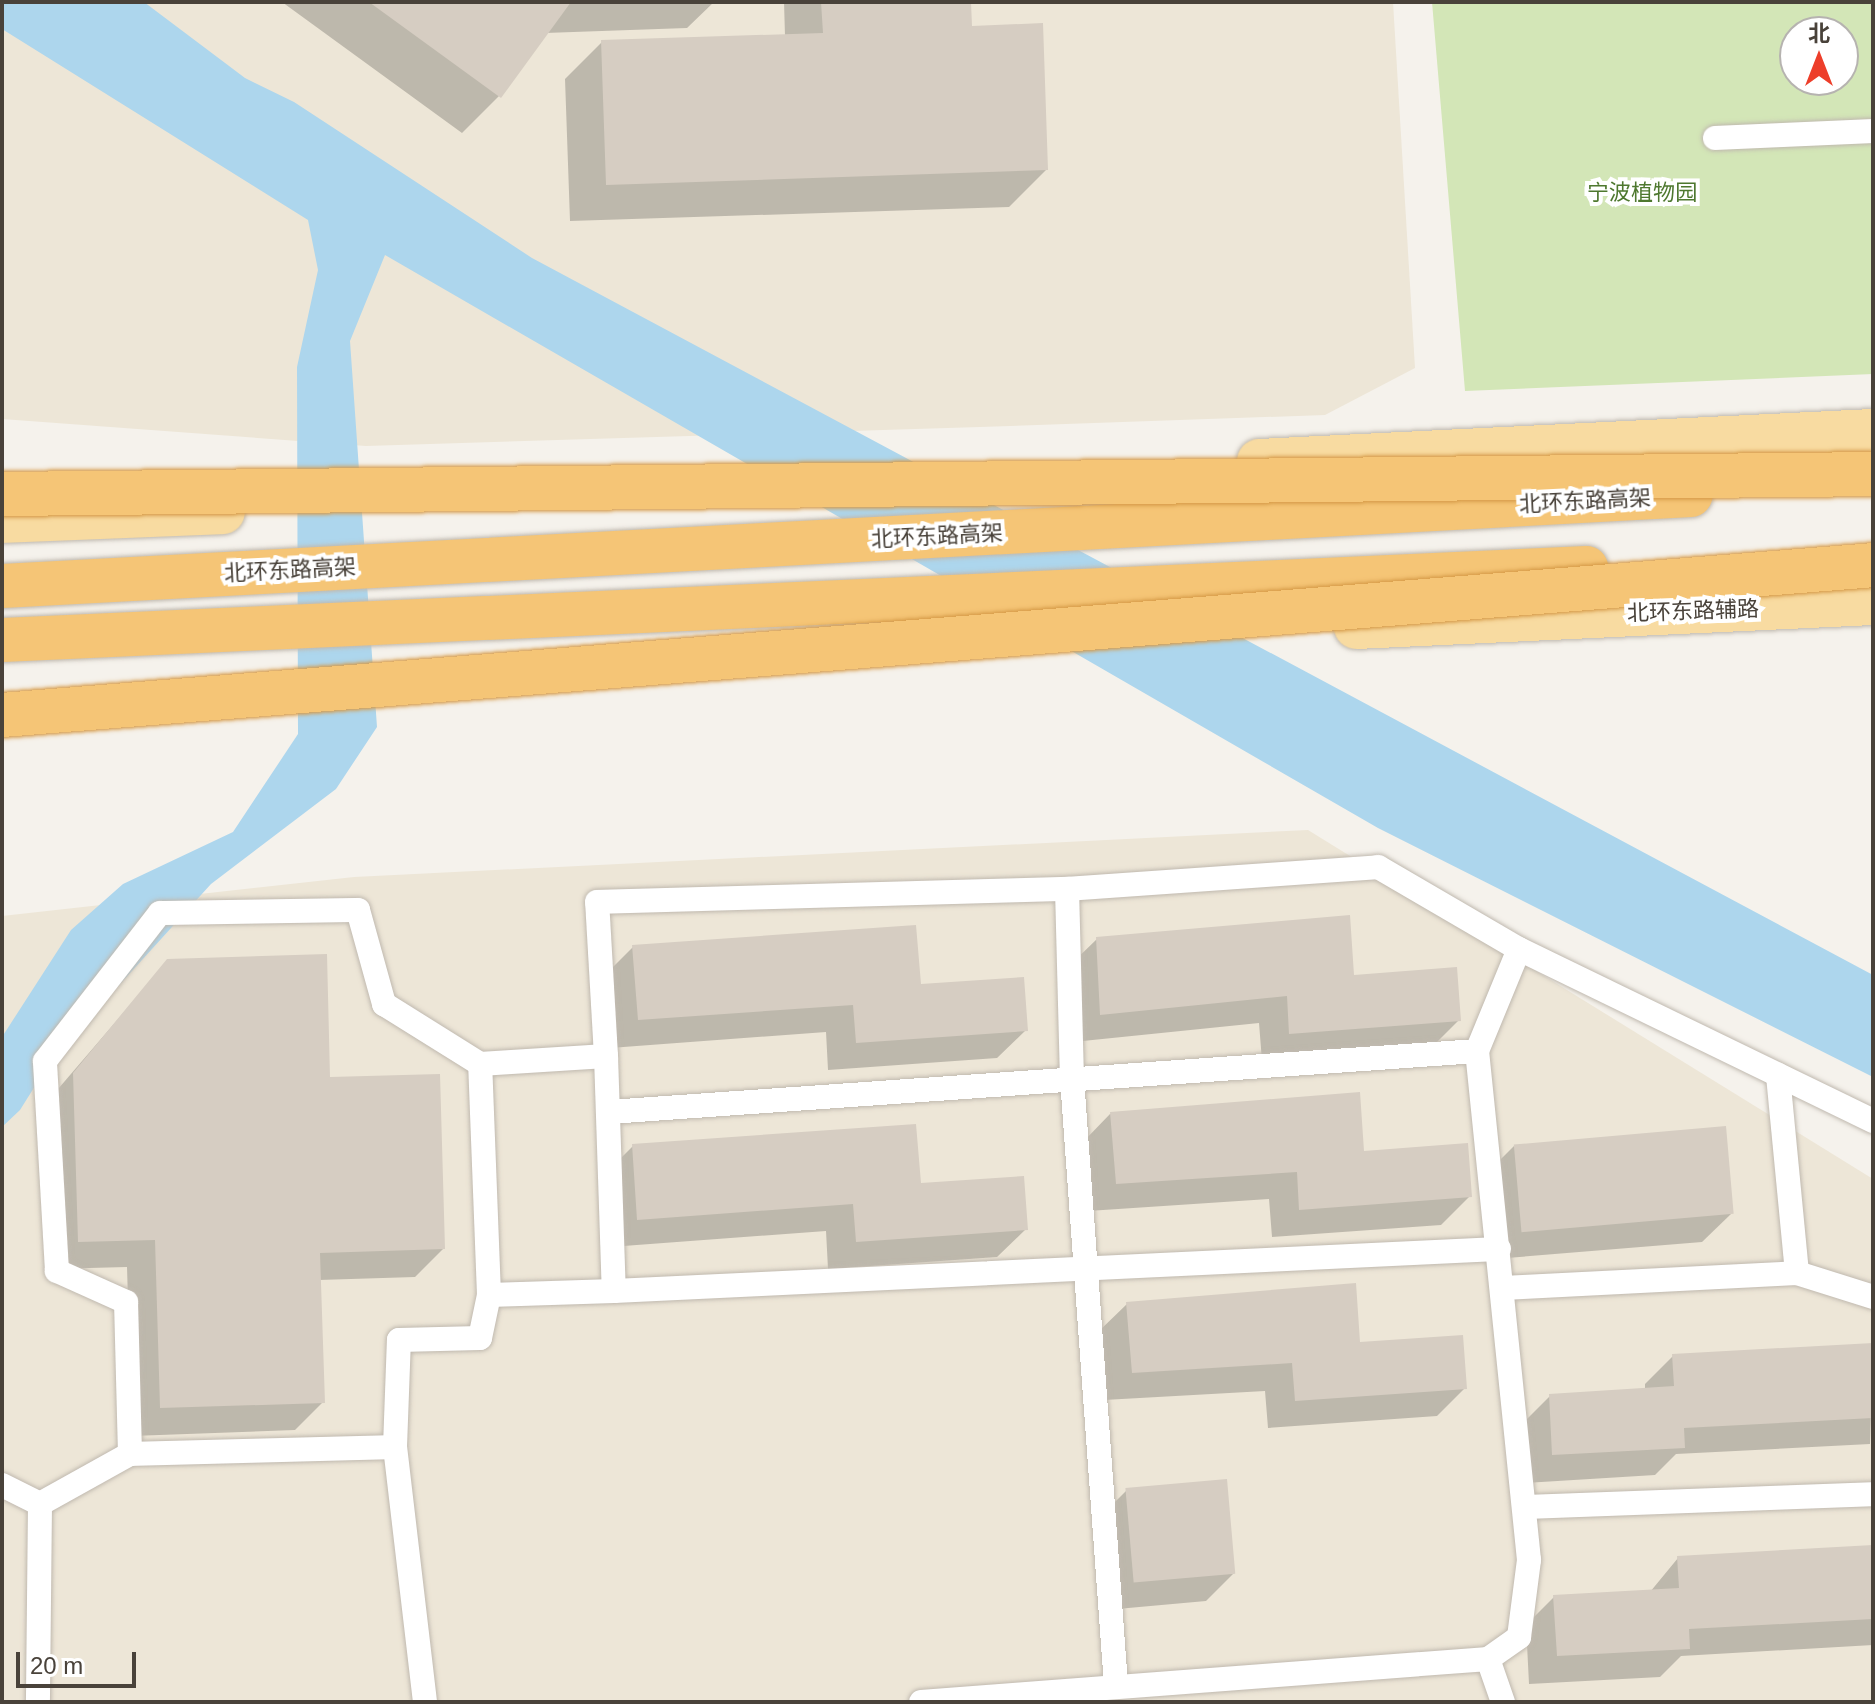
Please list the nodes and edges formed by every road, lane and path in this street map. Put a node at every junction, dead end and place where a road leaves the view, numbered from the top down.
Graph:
1 (1873, 131) edge
2 (1715, 138) dead end
3 (1873, 431) edge
4 (1873, 474) edge
5 (1873, 486) edge
6 (2, 494) edge
7 (2, 521) edge
8 (1873, 556) edge
9 (1873, 565) edge
10 (2, 586) edge
11 (1873, 603) edge
12 (2, 640) edge
13 (2, 700) edge
14 (2, 715) edge
15 (1067, 889) junction
16 (1519, 949) junction
17 (1477, 1051) junction
18 (606, 1056) junction
19 (480, 1064) junction
20 (1778, 1075) junction
21 (1072, 1079) junction
22 (609, 1112) junction
23 (1873, 1121) edge
24 (1499, 1249) junction
25 (1086, 1268) junction
26 (1797, 1273) junction
27 (1503, 1288) junction
28 (614, 1291) junction
29 (489, 1295) junction
30 (1873, 1297) edge
31 (395, 1447) junction
32 (130, 1454) junction
33 (2, 1485) edge
34 (1873, 1494) edge
35 (40, 1504) junction
36 (1524, 1507) junction
37 (1488, 1659) junction
38 (1116, 1685) junction
39 (1025, 1700) edge
40 (38, 1702) edge
41 (425, 1702) edge
42 (921, 1702) edge
43 (1503, 1702) edge

1 - 2 lane
3 - 7 main road, bridge
4 - 6 highway, bridge
5 - 10 highway, 北环东路高架
8 - 12 highway
9 - 14 highway, bridge
11 - 13 main road, 北环东路辅路, bridge
15 - 16 lane
15 - 18 lane
15 - 21 lane
16 - 17 lane
16 - 20 lane
17 - 21 lane
17 - 24 lane
18 - 19 lane
18 - 22 lane
19 - 29 lane
19 - 32 lane
20 - 23 lane
20 - 26 lane
21 - 22 lane
21 - 25 lane
22 - 28 lane
24 - 25 lane
24 - 27 lane
25 - 28 lane
25 - 38 lane
26 - 27 lane
26 - 30 lane
27 - 36 lane
28 - 29 lane
29 - 31 lane
31 - 32 lane
31 - 41 lane
32 - 35 lane
33 - 35 lane
34 - 36 lane
35 - 40 lane
36 - 37 lane
37 - 38 lane
37 - 43 lane
38 - 39 lane
39 - 42 lane

